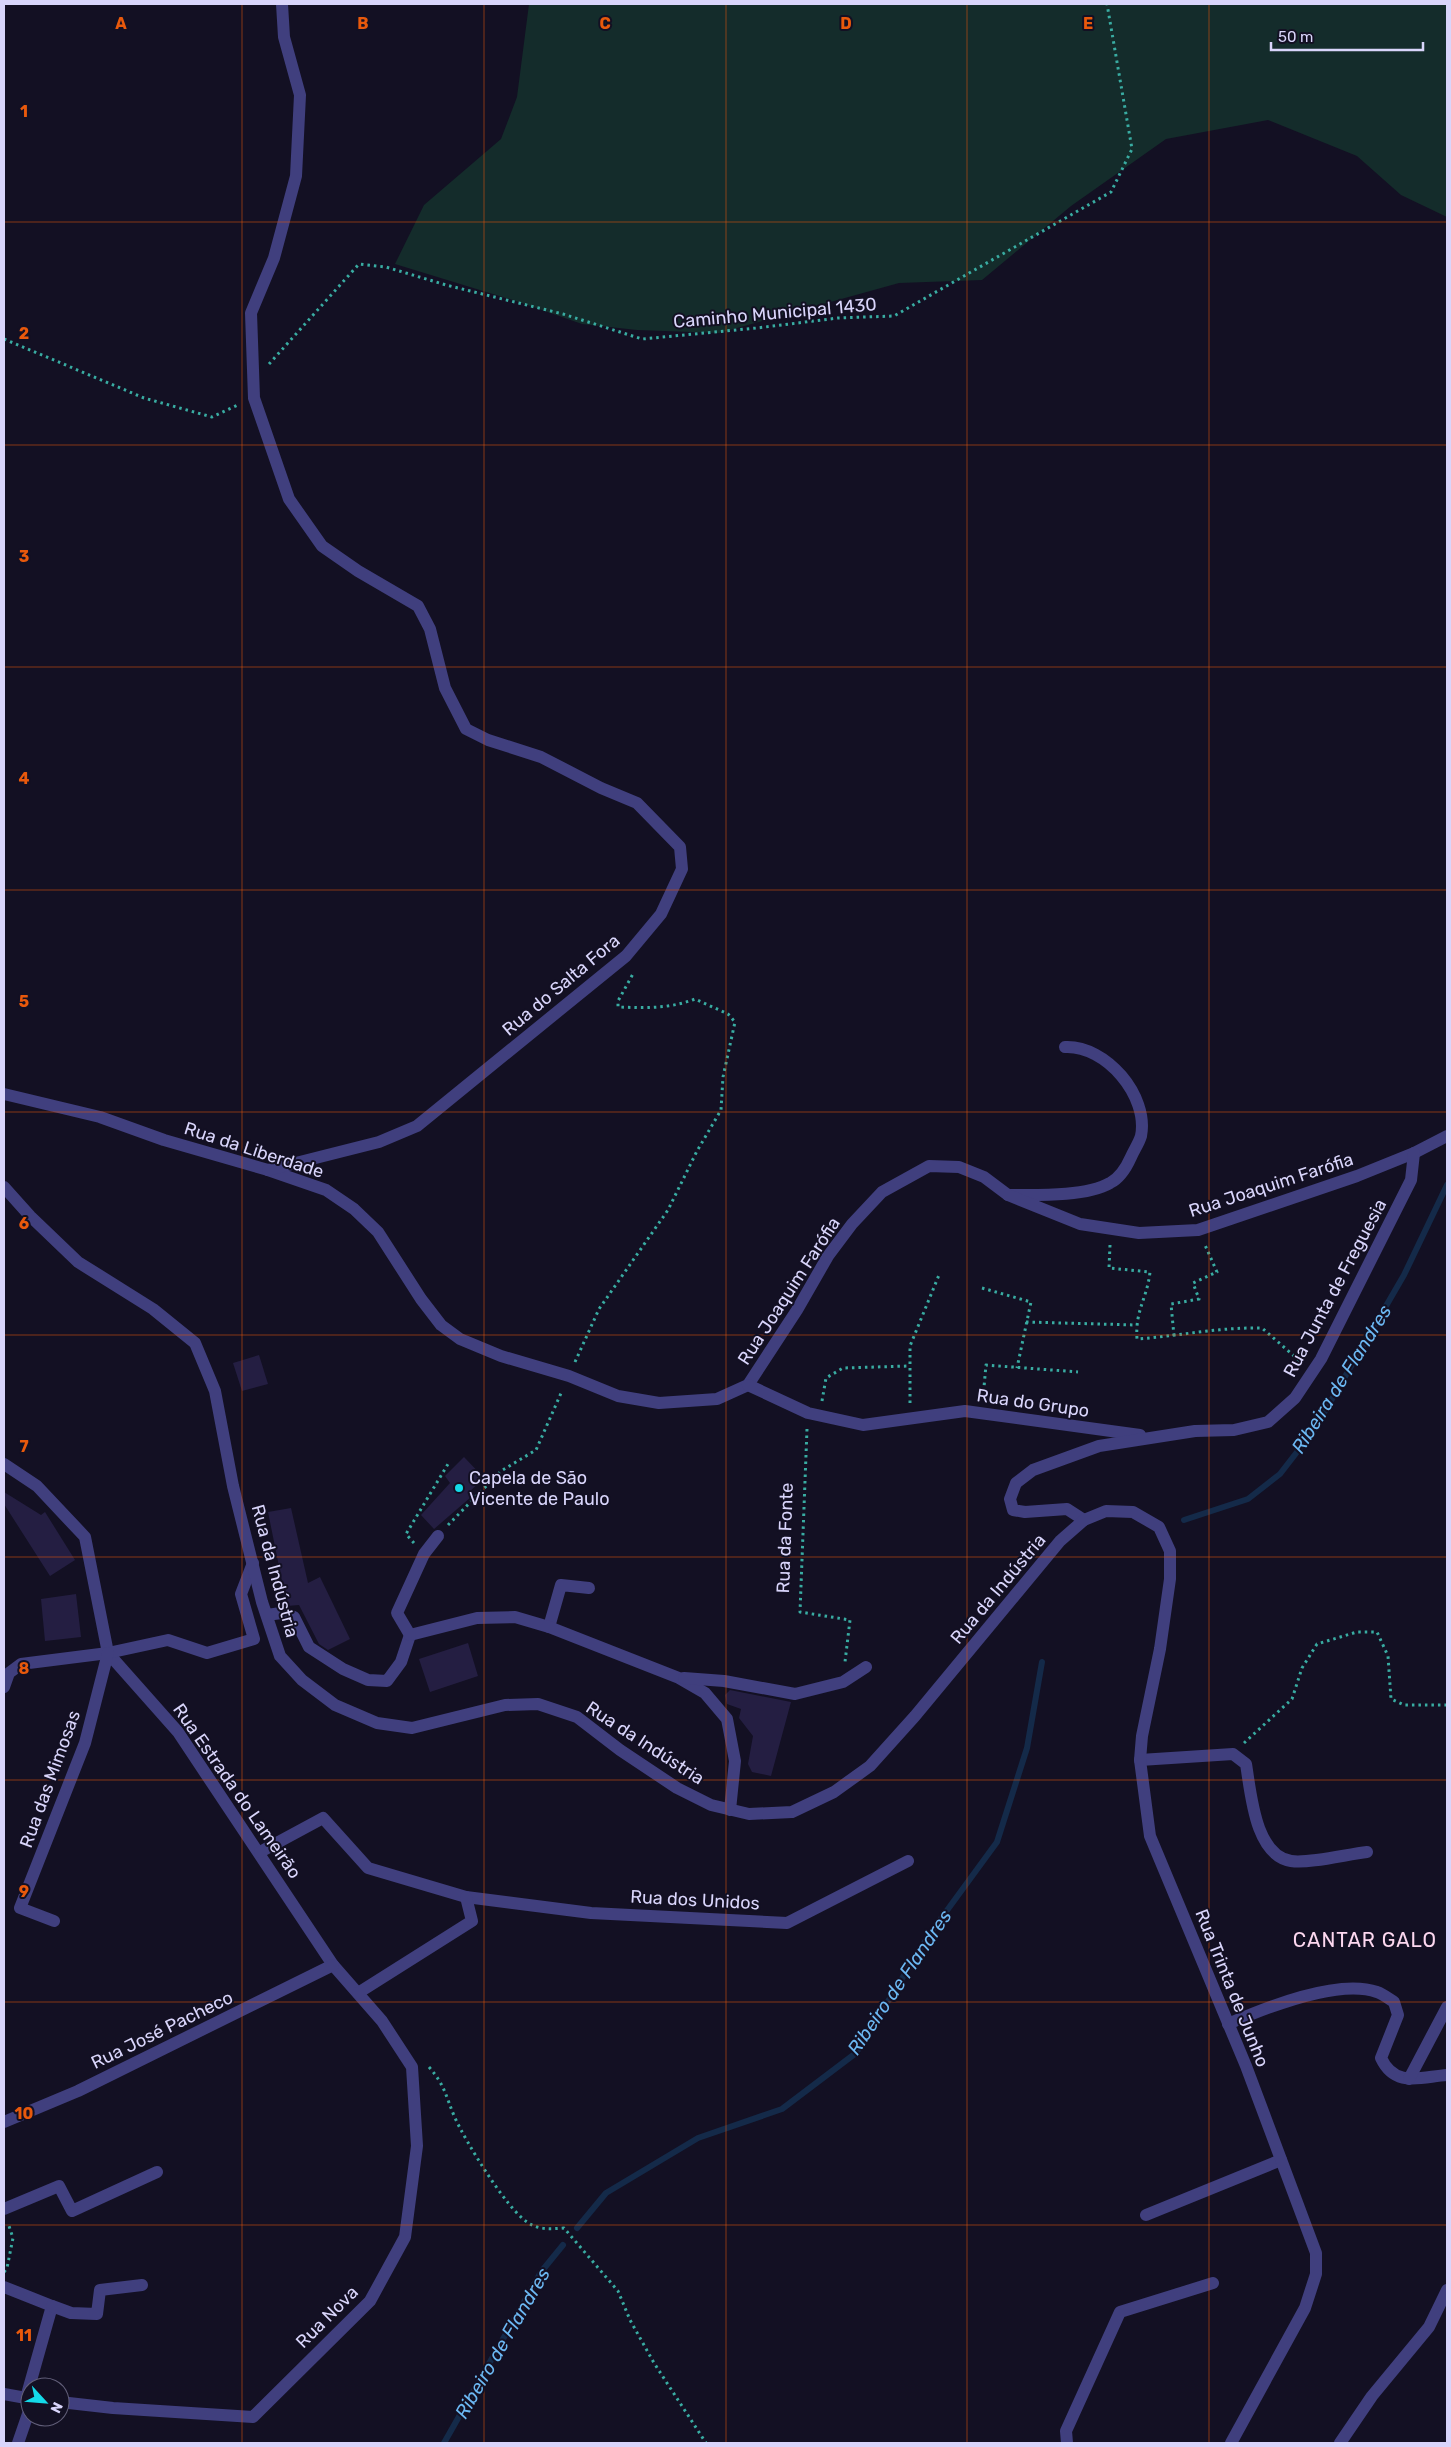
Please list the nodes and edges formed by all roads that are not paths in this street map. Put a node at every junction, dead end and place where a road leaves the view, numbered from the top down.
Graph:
1 (282, 4) edge
2 (1065, 1047) dead end
3 (4, 1094) edge
4 (1447, 1136) edge
5 (1414, 1154) junction
6 (268, 1170) junction
7 (4, 1187) edge
8 (1008, 1195) junction
9 (748, 1385) junction
10 (1152, 1436) junction
11 (4, 1464) edge
12 (1084, 1520) junction
13 (1159, 1527) joint
14 (438, 1536) road end
15 (253, 1563) junction
16 (589, 1588) dead end
17 (267, 1615) junction
18 (548, 1626) junction
19 (410, 1635) junction
20 (108, 1654) junction
21 (866, 1667) dead end
22 (679, 1678) junction
23 (4, 1687) edge
24 (1140, 1760) junction
25 (730, 1810) junction
26 (260, 1852) junction
27 (1368, 1852) dead end
28 (908, 1861) dead end
29 (466, 1897) junction
30 (54, 1921) dead end
31 (333, 1965) junction
32 (358, 1993) junction
33 (1447, 2007) edge
34 (1228, 2024) junction
35 (1447, 2075) edge
36 (1409, 2079) junction
37 (4, 2122) edge
38 (1281, 2160) junction
39 (157, 2172) dead end
40 (4, 2209) edge
41 (1146, 2215) dead end
42 (1213, 2283) dead end
43 (142, 2286) dead end
44 (4, 2287) edge
45 (1447, 2290) edge
46 (52, 2306) junction
47 (34, 2377) edge
48 (4, 2394) edge
49 (20, 2397) edge
50 (70, 2403) edge
51 (23, 2427) edge
52 (18, 2443) edge
53 (1067, 2443) edge
54 (1231, 2443) edge
55 (1340, 2443) edge

1 - 6 street, Rua do Salta Fora
2 - 8 street
3 - 6 street, Rua da Liberdade
4 - 5 street, Rua Joaquim Farófia
5 - 8 street, Rua Joaquim Farófia
5 - 10 street, Rua Junta de Freguesia
6 - 9 street, Rua da Liberdade
7 - 15 street, Rua da Indústria
8 - 9 street, Rua Joaquim Farófia
9 - 10 street, Rua do Grupo
10 - 12 street, Rua Junta de Freguesia
11 - 20 street
12 - 13 street, Rua da Indústria
12 - 25 street, Rua da Indústria
13 - 24 street, Rua Trinta de Junho
14 - 19 street
15 - 17 street, Rua da Indústria
15 - 20 street
16 - 18 street
17 - 19 street
17 - 25 street, Rua da Indústria
18 - 19 street
18 - 22 street
20 - 23 street
20 - 26 street, Rua Estrada do Lameirão
20 - 30 street, Rua das Mimosas
21 - 22 street
22 - 25 street
24 - 27 street
24 - 34 street, Rua Trinta de Junho
26 - 29 street, Rua dos Unidos
26 - 31 street, Rua Estrada do Lameirão
28 - 29 street, Rua dos Unidos
29 - 32 street
31 - 32 street, Rua Estrada do Lameirão
31 - 37 street, Rua José Pacheco
32 - 50 street, Rua Nova
33 - 36 street
34 - 36 street
34 - 38 street, Rua Trinta de Junho
35 - 36 street
38 - 41 street
38 - 54 street, Rua Trinta de Junho
39 - 40 street
42 - 53 street
43 - 46 street
44 - 46 street
45 - 55 street
46 - 47 street
48 - 49 street
51 - 52 street

